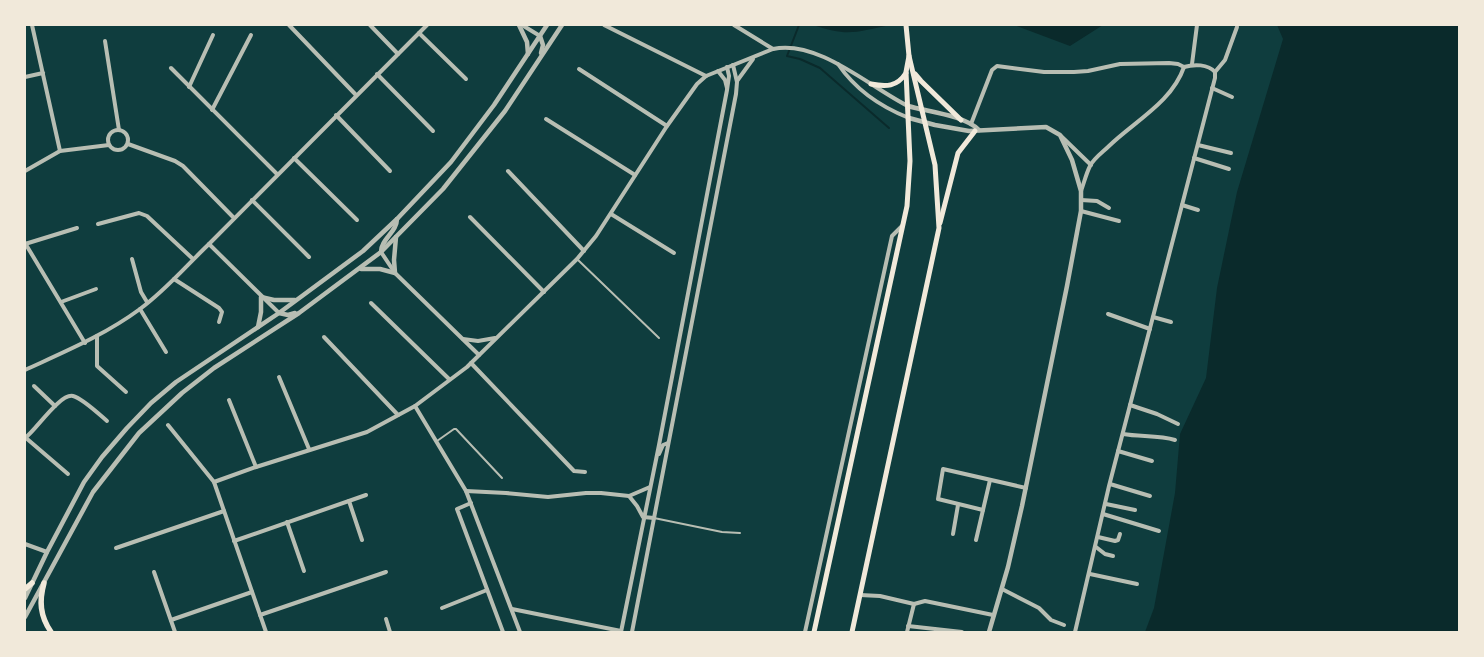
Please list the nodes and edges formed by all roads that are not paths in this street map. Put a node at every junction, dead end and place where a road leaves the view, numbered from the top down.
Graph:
1 (32, 25) edge
2 (288, 25) edge
3 (370, 25) edge
4 (427, 25) edge
5 (521, 25) edge
6 (547, 25) edge
7 (562, 25) edge
8 (604, 25) edge
9 (735, 25) edge
10 (906, 25) edge
11 (1197, 25) edge
12 (1237, 27) dead end
13 (419, 33) junction
14 (213, 35) dead end
15 (251, 35) dead end
16 (540, 36) junction
17 (105, 41) dead end
18 (773, 49) junction
19 (398, 54) junction
20 (528, 55) junction
21 (909, 56) junction
22 (755, 57) junction
23 (538, 61) junction
24 (838, 64) junction
25 (1192, 64) junction
26 (733, 65) junction
27 (727, 67) junction
28 (1184, 67) junction
29 (171, 68) dead end
30 (579, 69) dead end
31 (913, 69) junction
32 (718, 71) junction
33 (906, 72) junction
34 (1215, 72) junction
35 (42, 73) junction
36 (377, 74) junction
37 (706, 76) junction
38 (25, 77) edge
39 (466, 79) dead end
40 (737, 82) junction
41 (871, 84) junction
42 (189, 87) junction
43 (1212, 88) junction
44 (727, 90) junction
45 (356, 95) junction
46 (1232, 96) dead end
47 (908, 106) junction
48 (212, 110) junction
49 (921, 110) junction
50 (336, 115) junction
51 (909, 118) junction
52 (546, 119) dead end
53 (961, 120) junction
54 (924, 122) junction
55 (971, 124) junction
56 (667, 126) junction
57 (119, 130) junction
58 (977, 131) junction
59 (433, 132) dead end
60 (1060, 135) junction
61 (128, 144) junction
62 (109, 145) junction
63 (1198, 145) junction
64 (60, 151) junction
65 (1231, 153) dead end
66 (294, 158) junction
67 (1194, 158) junction
68 (1091, 165) junction
69 (1229, 169) dead end
70 (25, 171) edge
71 (390, 171) dead end
72 (508, 171) dead end
73 (277, 174) junction
74 (635, 175) junction
75 (1081, 191) junction
76 (252, 200) junction
77 (1082, 200) junction
78 (1182, 206) junction
79 (1109, 208) dead end
80 (1198, 210) dead end
81 (1081, 211) junction
82 (611, 214) junction
83 (470, 217) dead end
84 (234, 218) junction
85 (397, 219) junction
86 (357, 220) dead end
87 (1119, 221) dead end
88 (98, 224) dead end
89 (903, 225) junction
90 (77, 228) dead end
91 (939, 228) junction
92 (396, 237) junction
93 (25, 243) edge
94 (209, 244) junction
95 (584, 251) junction
96 (381, 252) junction
97 (674, 253) dead end
98 (309, 257) dead end
99 (132, 259) dead end
100 (193, 259) junction
101 (577, 259) junction
102 (360, 269) junction
103 (396, 273) junction
104 (174, 279) junction
105 (96, 289) dead end
106 (544, 292) junction
107 (261, 297) junction
108 (297, 300) junction
109 (60, 302) junction
110 (147, 302) junction
111 (371, 303) dead end
112 (140, 309) junction
113 (299, 312) junction
114 (279, 313) junction
115 (1108, 314) dead end
116 (1153, 316) junction
117 (219, 322) dead end
118 (1171, 322) dead end
119 (258, 327) junction
120 (1150, 329) junction
121 (97, 336) junction
122 (324, 337) dead end
123 (463, 338) junction
124 (496, 338) junction
125 (659, 338) dead end
126 (85, 343) junction
127 (166, 352) dead end
128 (479, 355) junction
129 (471, 363) junction
130 (25, 370) edge
131 (280, 377) dead end
132 (450, 379) junction
133 (34, 386) dead end
134 (126, 392) dead end
135 (229, 400) dead end
136 (1130, 405) junction
137 (55, 406) junction
138 (415, 406) junction
139 (398, 416) junction
140 (108, 422) dead end
141 (168, 424) dead end
142 (1178, 424) dead end
143 (1123, 434) junction
144 (26, 438) edge
145 (1175, 440) dead end
146 (436, 441) junction
147 (668, 444) junction
148 (309, 449) junction
149 (1118, 452) junction
150 (1152, 461) dead end
151 (256, 467) junction
152 (585, 472) dead end
153 (68, 474) dead end
154 (502, 478) dead end
155 (990, 480) junction
156 (214, 482) junction
157 (1110, 484) junction
158 (650, 486) junction
159 (1026, 488) junction
160 (466, 492) junction
161 (366, 495) dead end
162 (629, 496) junction
163 (1150, 496) dead end
164 (349, 501) junction
165 (471, 503) junction
166 (1106, 504) junction
167 (958, 505) junction
168 (984, 510) junction
169 (1135, 510) dead end
170 (224, 511) junction
171 (1103, 514) junction
172 (643, 516) junction
173 (654, 518) junction
174 (287, 522) junction
175 (1159, 531) dead end
176 (740, 533) dead end
177 (953, 534) dead end
178 (1120, 534) dead end
179 (1098, 537) junction
180 (362, 540) dead end
181 (976, 540) dead end
182 (234, 541) junction
183 (25, 544) edge
184 (1096, 547) junction
185 (116, 548) dead end
186 (47, 552) junction
187 (1112, 556) dead end
188 (304, 571) dead end
189 (154, 572) dead end
190 (386, 572) dead end
191 (1090, 574) junction
192 (32, 583) junction
193 (44, 583) junction
194 (1137, 584) dead end
195 (25, 589) edge
196 (1002, 589) junction
197 (487, 590) junction
198 (252, 592) junction
199 (860, 595) junction
200 (25, 598) edge
201 (914, 604) junction
202 (442, 608) dead end
203 (512, 609) junction
204 (260, 615) junction
205 (993, 615) junction
206 (25, 617) edge
207 (386, 619) dead end
208 (171, 620) junction
209 (1064, 625) dead end
210 (908, 626) junction
211 (51, 632) edge
212 (175, 632) edge
213 (266, 632) edge
214 (390, 632) edge
215 (503, 632) edge
216 (520, 632) edge
217 (621, 632) edge
218 (632, 632) edge
219 (806, 632) edge
220 (814, 632) edge
221 (852, 632) edge
222 (907, 632) edge
223 (962, 632) edge
224 (989, 632) edge
225 (1075, 632) edge

1 - 35 street
2 - 45 street
3 - 19 street
4 - 13 street
5 - 16 street
5 - 20 street
6 - 16 street
7 - 23 street
8 - 37 street
9 - 18 street
10 - 21 main road
11 - 25 street
12 - 34 street
13 - 19 street
13 - 39 street
14 - 42 street
15 - 48 street
16 - 20 street
16 - 23 street
17 - 57 street
18 - 22 street
18 - 24 street
19 - 36 street
20 - 85 street
21 - 31 main road
21 - 33 main road
22 - 26 street
22 - 40 street
23 - 92 street
24 - 41 street
24 - 51 street
25 - 28 street
25 - 34 street
26 - 27 street
26 - 40 street
27 - 32 street
27 - 44 street
28 - 55 street
28 - 68 street
29 - 42 street
30 - 56 street
31 - 49 main road
31 - 53 main road
32 - 37 street
32 - 44 street
33 - 41 main road
33 - 47 main road
34 - 43 street
35 - 38 street
35 - 64 street
36 - 45 street
36 - 59 street
37 - 56 street
40 - 147 street
41 - 47 street
42 - 48 street
43 - 46 street
43 - 63 street
44 - 158 street
45 - 50 street
47 - 49 street
47 - 51 main road
48 - 73 street
49 - 53 street
49 - 54 main road
50 - 66 street
50 - 71 street
51 - 54 street
51 - 89 main road
52 - 74 street
53 - 55 street
54 - 58 street
54 - 91 main road
55 - 58 street
56 - 74 street
57 - 61 street
57 - 62 street
58 - 60 street
58 - 91 main road
60 - 68 street
60 - 75 street
61 - 62 street
61 - 84 street
62 - 64 street
63 - 65 street
63 - 67 street
64 - 70 street
66 - 73 street
66 - 86 street
67 - 69 street
67 - 78 street
68 - 75 street
72 - 95 street
73 - 76 street
74 - 82 street
75 - 77 street
76 - 84 street
76 - 98 street
77 - 79 street
77 - 81 street
78 - 80 street
78 - 116 street
81 - 87 street
81 - 159 street
82 - 95 street
82 - 97 street
83 - 106 street
84 - 94 street
85 - 96 street
85 - 108 street
88 - 100 street
89 - 219 street
89 - 220 main road
90 - 93 street
91 - 199 main road
92 - 96 street
92 - 103 street
93 - 109 street
94 - 100 street
94 - 107 street
95 - 101 street
96 - 102 street
96 - 103 street
99 - 110 street
100 - 104 street
101 - 106 street
101 - 125 lane
102 - 103 street
102 - 113 street
103 - 123 street
104 - 110 street
104 - 117 street
105 - 109 street
106 - 124 street
107 - 108 street
107 - 114 street
107 - 119 street
108 - 114 street
109 - 126 street
110 - 112 street
111 - 132 street
112 - 121 street
112 - 127 street
113 - 114 street
113 - 193 street
114 - 119 street
115 - 120 street
116 - 118 street
116 - 120 street
119 - 186 street
120 - 136 street
121 - 126 street
121 - 134 street
122 - 139 street
123 - 124 street
123 - 128 street
124 - 128 street
126 - 130 street
128 - 129 street
129 - 132 street
129 - 152 street
131 - 148 street
132 - 138 street
133 - 137 street
135 - 151 street
136 - 142 street
136 - 143 street
137 - 140 street
137 - 144 street
138 - 139 street
138 - 146 street
139 - 148 street
141 - 156 street
143 - 145 street
143 - 149 street
144 - 153 street
146 - 154 lane
146 - 160 street
147 - 158 street
147 - 173 street
148 - 151 street
149 - 150 street
149 - 157 street
151 - 156 street
155 - 159 street
155 - 167 street
155 - 168 street
156 - 170 street
157 - 163 street
157 - 166 street
158 - 162 street
158 - 172 street
159 - 196 street
160 - 162 street
160 - 165 street
161 - 164 street
162 - 172 street
164 - 174 street
164 - 180 street
165 - 197 street
165 - 203 street
166 - 169 street
166 - 171 street
167 - 168 street
167 - 177 street
168 - 181 street
170 - 182 street
170 - 185 street
171 - 175 street
171 - 179 street
172 - 173 street
172 - 217 street
173 - 176 lane
173 - 218 street
174 - 182 street
174 - 188 street
178 - 179 street
179 - 184 street
182 - 198 street
183 - 186 street
184 - 187 street
184 - 191 street
186 - 192 street
189 - 208 street
190 - 204 street
191 - 194 street
191 - 225 street
192 - 195 main road
192 - 200 street
193 - 206 street
193 - 211 main road
196 - 205 street
196 - 209 street
197 - 202 street
197 - 215 street
198 - 204 street
198 - 208 street
199 - 201 street
199 - 221 main road
201 - 205 street
201 - 210 street
203 - 216 street
203 - 217 street
204 - 213 street
205 - 224 street
207 - 214 street
208 - 212 street
210 - 222 street
210 - 223 street

